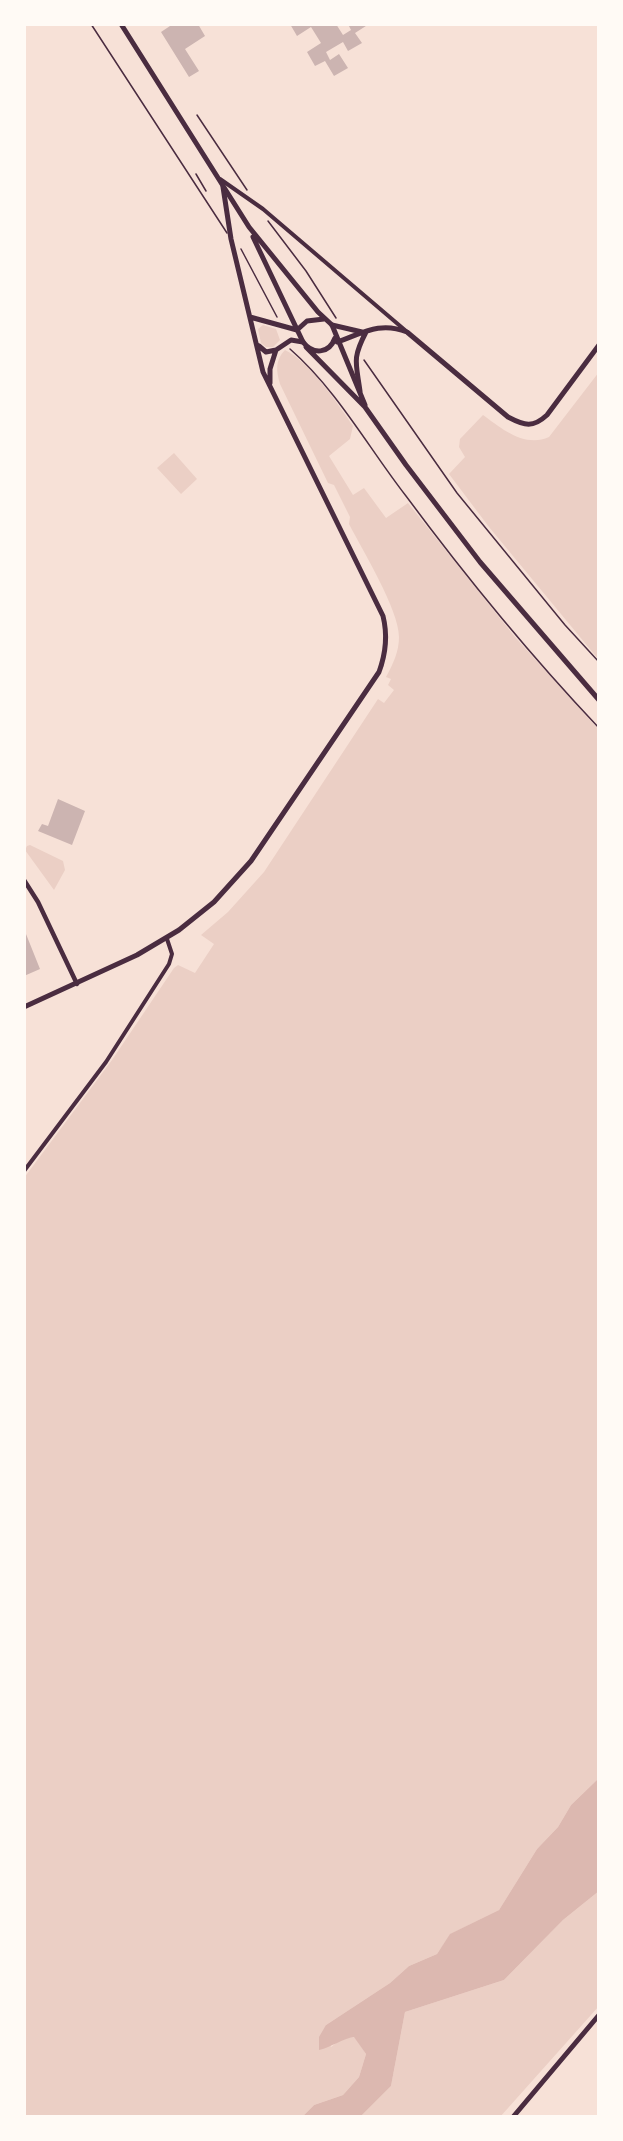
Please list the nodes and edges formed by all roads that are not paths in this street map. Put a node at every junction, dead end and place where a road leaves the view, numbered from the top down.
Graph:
1 (91, 24) edge
2 (121, 24) edge
3 (217, 177) junction
4 (223, 187) junction
5 (249, 227) junction
6 (231, 239) junction
7 (250, 317) junction
8 (324, 319) junction
9 (264, 322) junction
10 (332, 326) junction
11 (297, 330) junction
12 (254, 331) junction
13 (366, 332) junction
14 (407, 332) junction
15 (336, 339) junction
16 (256, 342) junction
17 (304, 344) junction
18 (599, 345) edge
19 (276, 350) junction
20 (270, 385) junction
21 (360, 392) junction
22 (365, 406) junction
23 (599, 700) edge
24 (24, 880) edge
25 (166, 939) junction
26 (77, 984) junction
27 (24, 1007) edge
28 (24, 1171) edge
29 (599, 2015) edge
30 (513, 2117) edge

1 - 6 lane
2 - 3 main road
3 - 4 main road
3 - 14 street
4 - 5 main road
4 - 6 main road
5 - 8 main road
5 - 11 main road
6 - 7 main road
7 - 9 main road
7 - 12 main road
8 - 10 main road
8 - 11 main road
9 - 11 main road
9 - 12 main road
10 - 13 main road
10 - 15 main road
11 - 17 main road
12 - 16 main road
13 - 14 main road
13 - 15 main road
13 - 21 main road
14 - 18 main road
15 - 17 main road
15 - 21 main road
16 - 19 main road
16 - 20 main road
17 - 19 main road
17 - 22 main road
19 - 20 main road
20 - 25 main road
21 - 22 main road
22 - 23 main road
24 - 26 street
25 - 26 main road
25 - 28 street
26 - 27 main road
29 - 30 main road

